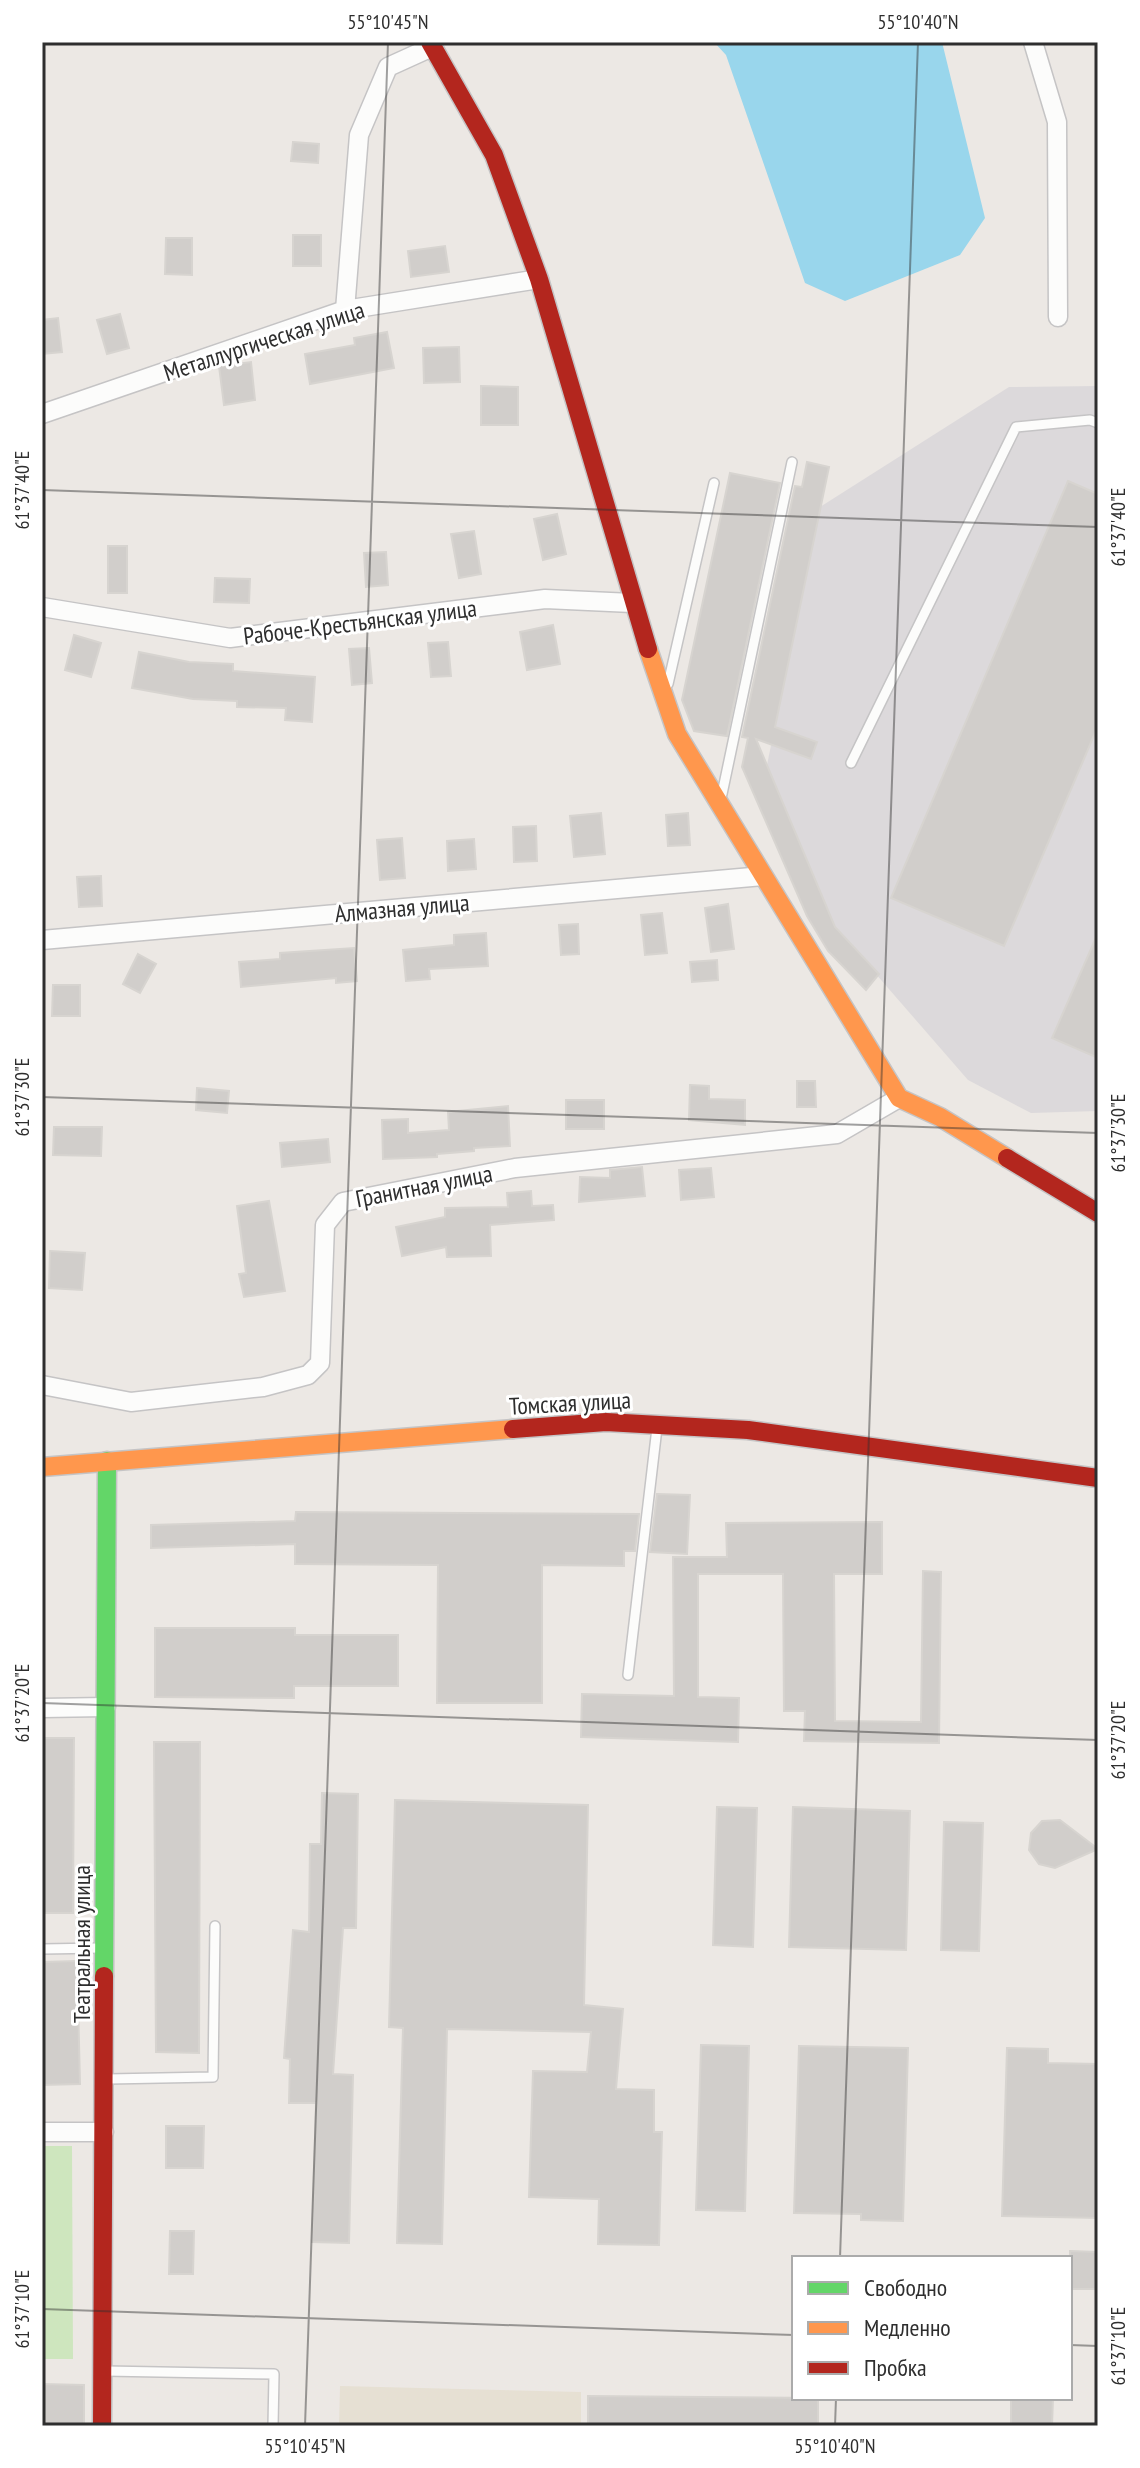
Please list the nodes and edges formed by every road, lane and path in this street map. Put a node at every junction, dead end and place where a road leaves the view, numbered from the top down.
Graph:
1 (1033, 42) edge
2 (431, 44) edge
3 (539, 279) junction
4 (345, 310) junction
5 (1058, 317) dead end
6 (42, 414) edge
7 (1098, 423) edge
8 (792, 462) dead end
9 (714, 483) dead end
10 (632, 603) junction
11 (42, 607) edge
12 (665, 699) junction
13 (851, 763) dead end
14 (719, 805) junction
15 (763, 876) junction
16 (42, 940) edge
17 (899, 1098) junction
18 (1098, 1213) edge
19 (42, 1385) edge
20 (657, 1424) junction
21 (107, 1461) junction
22 (42, 1467) edge
23 (1098, 1478) edge
24 (628, 1675) dead end
25 (106, 1707) junction
26 (42, 1708) edge
27 (215, 1926) dead end
28 (105, 1948) junction
29 (42, 1949) edge
30 (104, 2079) junction
31 (42, 2132) edge
32 (104, 2132) junction
33 (103, 2371) junction
34 (102, 2426) edge
35 (273, 2426) edge

1 - 5 street
2 - 3 street
2 - 4 street
3 - 4 street, Металлургическая улица
3 - 10 street
4 - 6 street, Металлургическая улица
7 - 13 lane
8 - 14 lane
9 - 12 lane
10 - 11 street, Рабоче-Крестьянская улица
10 - 12 street
12 - 14 street
14 - 15 street
15 - 16 street, Алмазная улица
15 - 17 street
17 - 18 street
17 - 19 street, Гранитная улица
20 - 21 street, Томская улица
20 - 23 street, Томская улица
20 - 24 lane
21 - 22 street, Томская улица
21 - 25 street, Театральная улица
25 - 26 street
25 - 28 street, Театральная улица
27 - 30 lane
28 - 29 lane
28 - 30 street, Театральная улица
30 - 32 street, Театральная улица
31 - 32 street
32 - 33 street, Театральная улица
33 - 34 street, Театральная улица
33 - 35 lane

